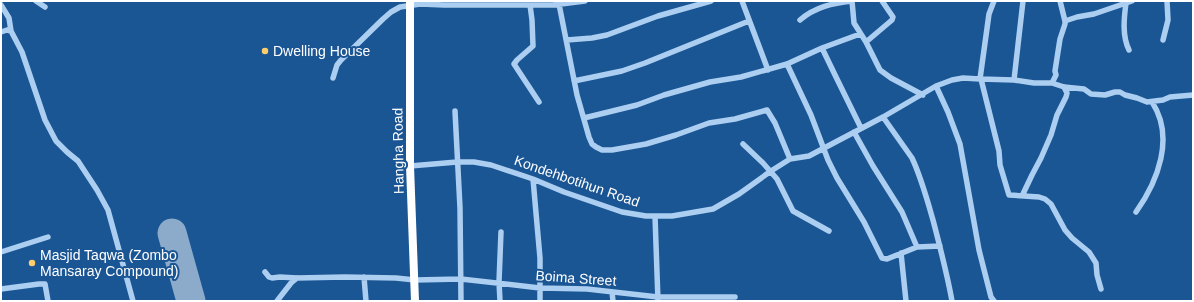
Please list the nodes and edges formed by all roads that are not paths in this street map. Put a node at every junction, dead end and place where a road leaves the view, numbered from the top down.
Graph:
1 (36, 1) edge
2 (585, 1) edge
3 (711, 1) edge
4 (742, 1) edge
5 (882, 1) edge
6 (994, 1) edge
7 (1023, 1) edge
8 (1060, 1) edge
9 (1132, 1) edge
10 (1167, 1) edge
11 (410, 3) edge
12 (555, 3) edge
13 (1126, 4) junction
14 (1, 5) edge
15 (530, 5) junction
16 (45, 7) dead end
17 (800, 20) dead end
18 (749, 21) junction
19 (1065, 21) junction
20 (11, 31) junction
21 (1, 32) edge
22 (860, 34) junction
23 (567, 40) junction
24 (1164, 40) dead end
25 (866, 42) junction
26 (822, 48) junction
27 (1129, 50) dead end
28 (787, 64) junction
29 (768, 70) junction
30 (333, 78) dead end
31 (980, 79) junction
32 (1014, 80) junction
33 (574, 81) junction
34 (1052, 83) junction
35 (936, 86) junction
36 (1064, 87) junction
37 (923, 95) junction
38 (1193, 95) edge
39 (539, 102) dead end
40 (1152, 102) junction
41 (455, 111) dead end
42 (883, 117) junction
43 (584, 118) junction
44 (861, 128) junction
45 (854, 132) junction
46 (743, 144) dead end
47 (823, 148) junction
48 (790, 160) junction
49 (457, 162) junction
50 (410, 166) junction
51 (771, 171) junction
52 (533, 179) junction
53 (1022, 196) junction
54 (1136, 212) dead end
55 (655, 216) junction
56 (829, 231) dead end
57 (501, 232) dead end
58 (48, 237) dead end
59 (940, 246) junction
60 (917, 247) junction
61 (1, 252) edge
62 (901, 253) junction
63 (265, 272) dead end
64 (364, 277) junction
65 (297, 278) junction
66 (461, 279) junction
67 (415, 280) junction
68 (499, 282) junction
69 (540, 288) junction
70 (1, 289) edge
71 (1101, 290) dead end
72 (612, 292) junction
73 (736, 297) dead end
74 (658, 299) edge
75 (48, 301) edge
76 (133, 301) edge
77 (277, 301) edge
78 (366, 301) edge
79 (415, 301) edge
80 (462, 301) edge
81 (500, 301) edge
82 (540, 301) edge
83 (614, 301) edge
84 (906, 301) edge
85 (952, 301) edge
86 (994, 301) edge

1 - 16 street
2 - 12 street
3 - 23 street
4 - 18 street
5 - 25 street
6 - 31 street
7 - 32 street
8 - 19 street
9 - 13 street
10 - 24 street
11 - 15 street
11 - 30 street
11 - 50 highway, Hangha Road
12 - 15 street
12 - 23 street
13 - 19 street
13 - 27 street
14 - 20 street
15 - 39 street
17 - 22 street
18 - 29 street
18 - 33 street
19 - 34 street
20 - 21 street
20 - 76 street
22 - 25 street
22 - 26 street
23 - 33 street
25 - 37 street
26 - 28 street
26 - 44 street
28 - 29 street
28 - 47 street
29 - 43 street
31 - 32 street, Kondehbotihun Road
31 - 35 street, Kondehbotihun Road
31 - 53 street
32 - 34 street, Kondehbotihun Road
33 - 43 street
34 - 36 street, Kondehbotihun Road
35 - 37 street, Kondehbotihun Road
35 - 86 street
36 - 40 street, Kondehbotihun Road
36 - 53 street
37 - 42 street, Kondehbotihun Road
38 - 40 street
40 - 54 street
41 - 49 street
42 - 44 street, Kondehbotihun Road
42 - 59 street
43 - 48 street
44 - 45 street, Kondehbotihun Road
45 - 47 street, Kondehbotihun Road
45 - 60 street
46 - 51 street
47 - 48 street, Kondehbotihun Road
47 - 62 street
48 - 51 street, Kondehbotihun Road
49 - 50 street, Kondehbotihun Road
49 - 52 street, Kondehbotihun Road
49 - 66 street
50 - 67 highway, Hangha Road
51 - 55 street, Kondehbotihun Road
51 - 56 street
52 - 55 street, Kondehbotihun Road
52 - 69 street
53 - 71 street
55 - 74 street
57 - 68 street
58 - 61 street
59 - 60 street
59 - 85 street
60 - 62 street
62 - 84 street
63 - 65 street, Boima Street
64 - 65 street, Boima Street
64 - 67 street, Boima Street
64 - 78 street
65 - 77 street
66 - 67 street, Boima Street
66 - 68 street, Boima Street
66 - 80 street
67 - 79 highway, Hangha Road
68 - 69 street, Boima Street
68 - 81 street
69 - 72 street, Boima Street
69 - 82 street
70 - 75 street
72 - 74 street, Boima Street
72 - 83 street
73 - 74 street, Boima Street

